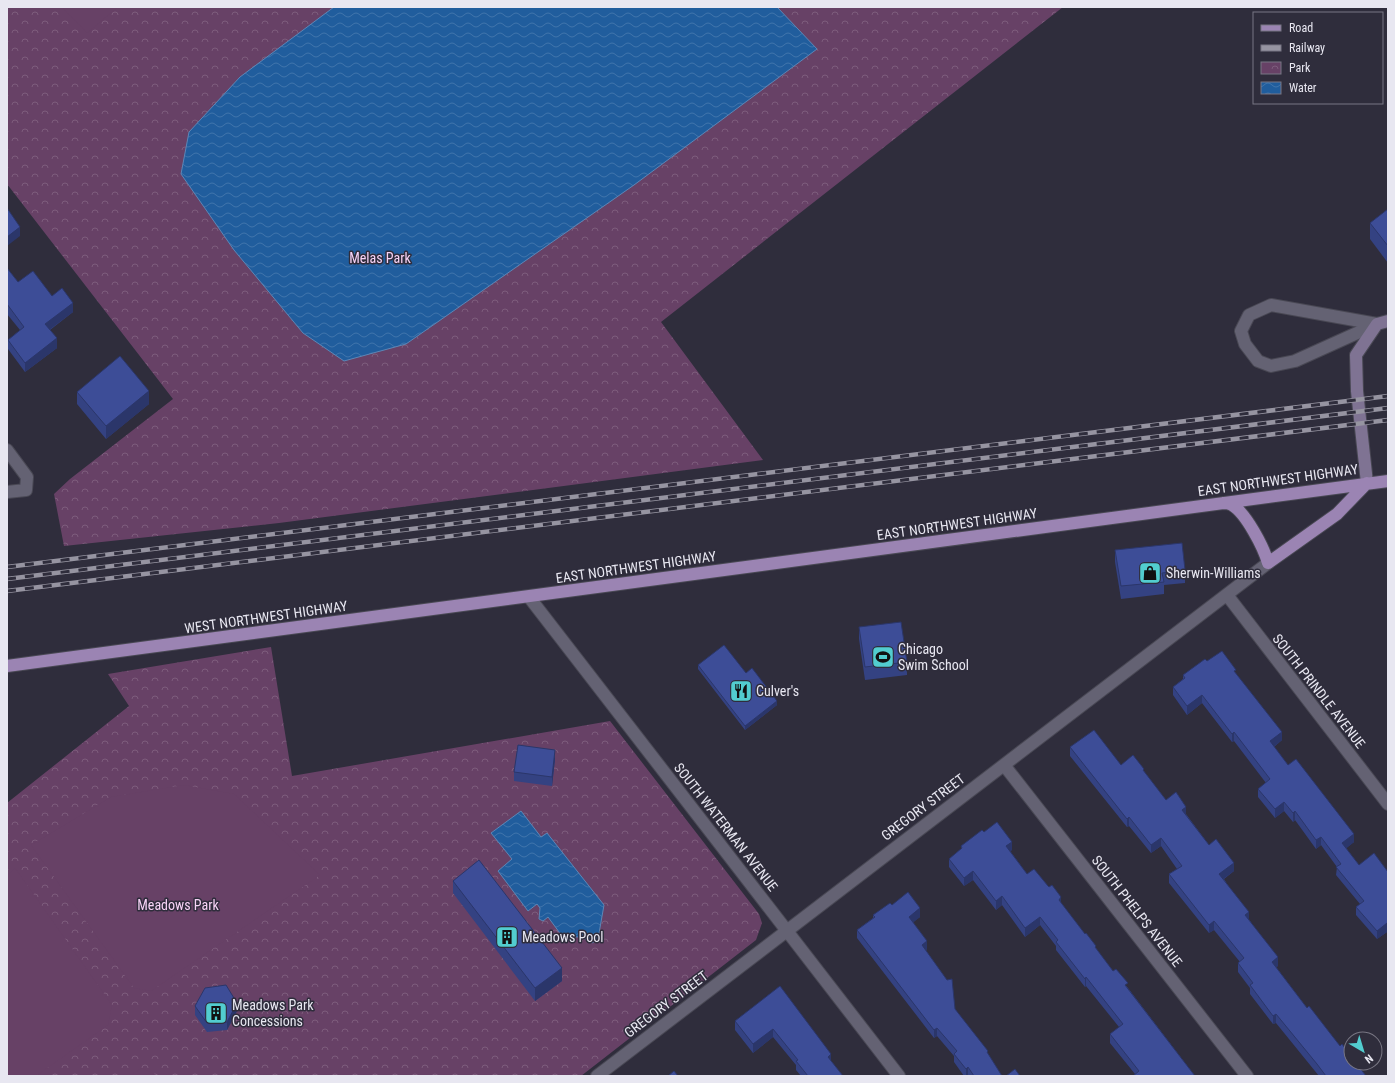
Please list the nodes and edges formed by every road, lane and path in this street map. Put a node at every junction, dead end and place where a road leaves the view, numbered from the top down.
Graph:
1 (1382, 323) edge
2 (7, 450) edge
3 (1388, 481) edge
4 (1367, 483) junction
5 (7, 492) edge
6 (1222, 503) junction
7 (1268, 563) junction
8 (1227, 595) junction
9 (529, 597) junction
10 (7, 666) edge
11 (1004, 765) junction
12 (1388, 804) edge
13 (787, 930) junction
14 (597, 1076) edge
15 (899, 1076) edge
16 (1247, 1076) edge

1 - 1 street
1 - 4 street
2 - 5 street
3 - 4 main road, EAST NORTHWEST HIGHWAY
4 - 6 main road, EAST NORTHWEST HIGHWAY
4 - 7 main road
6 - 7 main road
6 - 9 main road, EAST NORTHWEST HIGHWAY
7 - 8 street, GREGORY STREET
8 - 11 street, GREGORY STREET
8 - 12 street, SOUTH PRINDLE AVENUE
9 - 10 main road, WEST NORTHWEST HIGHWAY
9 - 13 street, SOUTH WATERMAN AVENUE
11 - 13 street, GREGORY STREET
11 - 16 street, SOUTH PHELPS AVENUE
13 - 14 street, GREGORY STREET
13 - 15 street, SOUTH WATERMAN AVENUE

